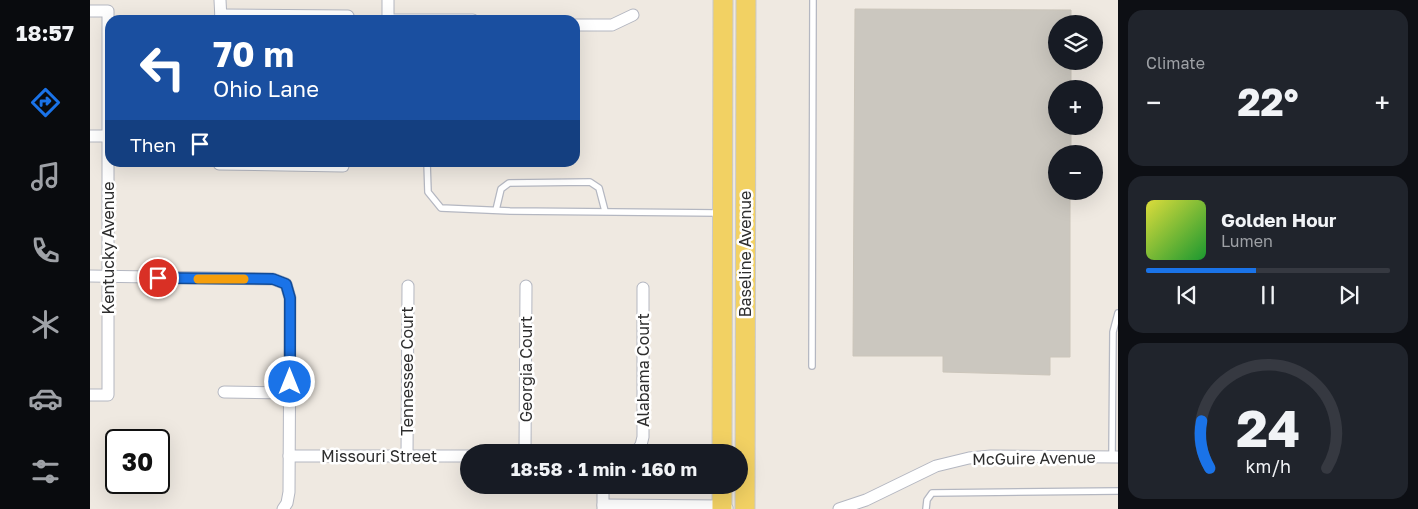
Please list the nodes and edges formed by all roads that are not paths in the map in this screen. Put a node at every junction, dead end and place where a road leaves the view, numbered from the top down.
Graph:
1 (220, 0) edge
2 (388, 0) edge
3 (723, 0) edge
4 (746, 0) edge
5 (814, 0) edge
6 (90, 11) edge
7 (633, 14) dead end
8 (108, 15) edge
9 (221, 15) edge
10 (388, 15) edge
11 (580, 25) edge
12 (90, 136) edge
13 (105, 136) edge
14 (108, 167) edge
15 (427, 167) edge
16 (496, 210) junction
17 (604, 211) junction
18 (723, 213) junction
19 (90, 276) edge
20 (108, 278) junction
21 (408, 286) dead end
22 (526, 286) dead end
23 (643, 288) dead end
24 (1118, 313) edge
25 (812, 366) dead end
26 (224, 392) dead end
27 (290, 393) junction
28 (90, 395) edge
29 (525, 444) edge
30 (640, 444) edge
31 (722, 444) edge
32 (289, 456) junction
33 (407, 456) junction
34 (460, 456) edge
35 (1115, 457) edge
36 (1118, 491) edge
37 (603, 494) edge
38 (723, 494) edge
39 (603, 507) edge
40 (725, 508) edge
41 (283, 509) edge
42 (745, 509) edge
43 (839, 509) edge
44 (926, 509) edge

1 - 9 street
2 - 10 street
3 - 18 main road, Baseline Avenue
4 - 42 main road, Baseline Avenue
5 - 25 lane
6 - 8 street, Kentucky Avenue
7 - 11 street
12 - 13 street
14 - 20 street, Kentucky Avenue
15 - 16 lane
16 - 17 lane
16 - 17 lane
17 - 18 lane
18 - 31 main road, Baseline Avenue
19 - 20 street
20 - 27 street
20 - 28 street, Kentucky Avenue
21 - 33 street, Tennessee Court
22 - 29 street, Georgia Court
23 - 30 street, Alabama Court
24 - 35 lane
26 - 27 street
27 - 32 street
32 - 33 street, Missouri Street
32 - 41 street
33 - 34 street, Missouri Street
35 - 43 street, McGuire Avenue
36 - 44 lane
37 - 39 street
38 - 40 main road
39 - 40 street

